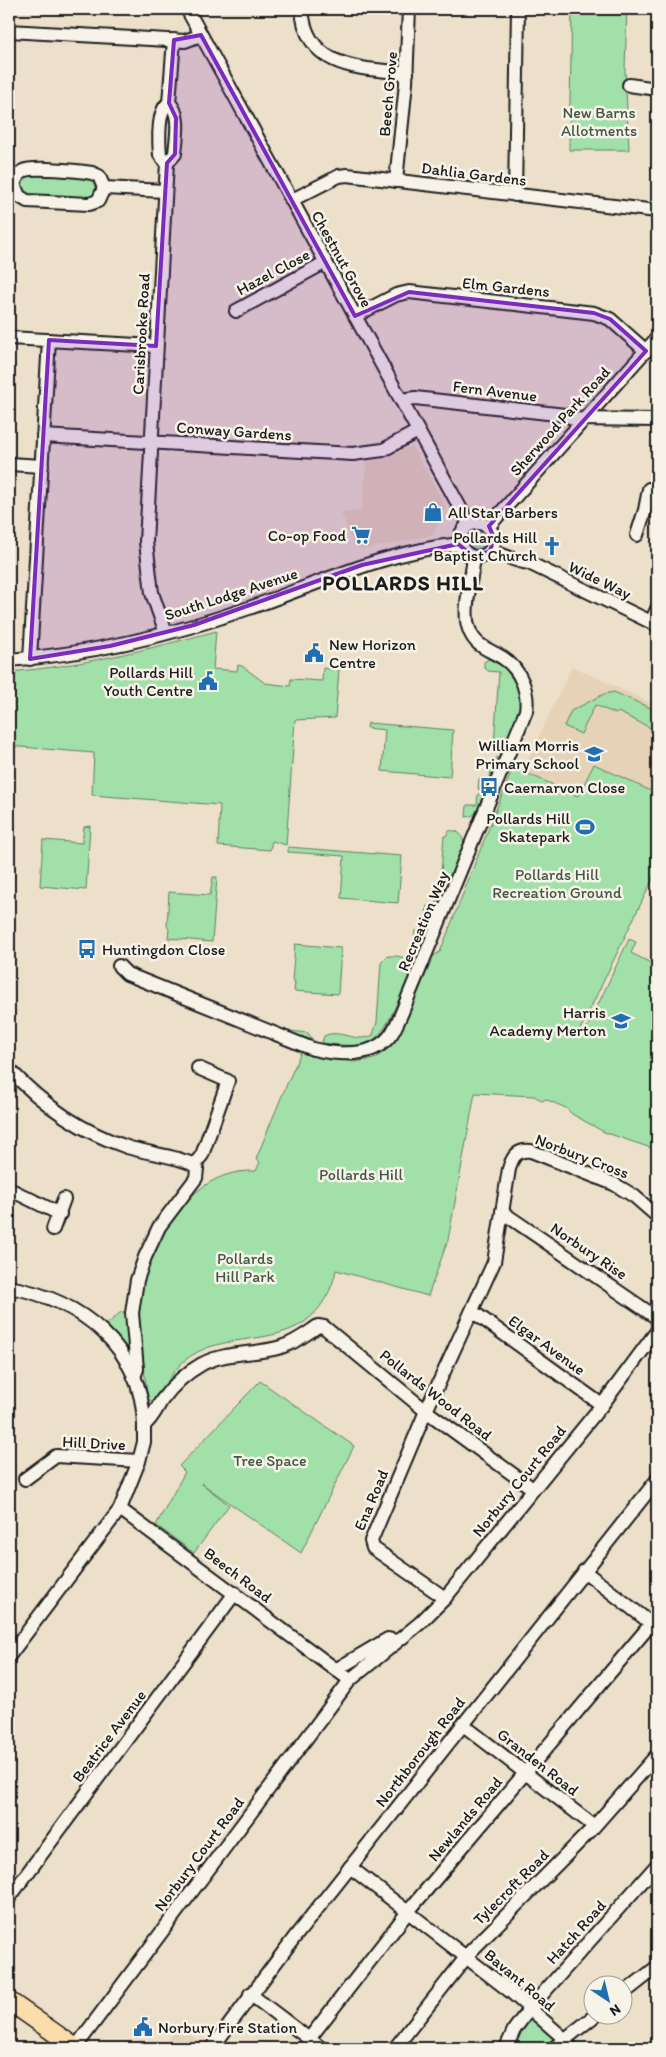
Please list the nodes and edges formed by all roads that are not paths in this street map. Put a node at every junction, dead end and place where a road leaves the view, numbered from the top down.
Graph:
1 (187, 9) edge
2 (302, 9) edge
3 (409, 9) edge
4 (518, 9) edge
5 (9, 31) edge
6 (201, 35) junction
7 (174, 40) junction
8 (407, 73) junction
9 (629, 85) dead end
10 (657, 88) edge
11 (396, 181) junction
12 (11, 184) edge
13 (104, 188) junction
14 (165, 191) junction
15 (515, 195) junction
16 (292, 200) junction
17 (657, 211) edge
18 (326, 262) junction
19 (236, 311) dead end
20 (355, 316) junction
21 (9, 338) edge
22 (657, 338) edge
23 (49, 340) junction
24 (156, 346) junction
25 (646, 351) junction
26 (401, 400) junction
27 (584, 418) junction
28 (657, 420) edge
29 (418, 431) junction
30 (43, 436) junction
31 (151, 442) junction
32 (9, 464) edge
33 (42, 466) junction
34 (649, 489) dead end
35 (651, 512) edge
36 (469, 524) junction
37 (488, 527) junction
38 (636, 535) dead end
39 (460, 544) junction
40 (492, 547) junction
41 (474, 557) junction
42 (657, 609) edge
43 (654, 623) edge
44 (166, 633) junction
45 (30, 659) junction
46 (9, 660) edge
47 (119, 966) dead end
48 (198, 1068) dead end
49 (9, 1069) edge
50 (194, 1166) junction
51 (9, 1189) edge
52 (64, 1199) dead end
53 (502, 1212) junction
54 (60, 1214) junction
55 (657, 1216) edge
56 (53, 1229) dead end
57 (9, 1287) edge
58 (472, 1311) junction
59 (657, 1318) edge
60 (657, 1331) edge
61 (134, 1377) junction
62 (602, 1405) junction
63 (426, 1410) junction
64 (144, 1425) junction
65 (139, 1462) junction
66 (25, 1479) dead end
67 (657, 1480) edge
68 (533, 1489) junction
69 (120, 1509) junction
70 (584, 1571) junction
71 (235, 1593) junction
72 (445, 1598) junction
73 (654, 1626) edge
74 (397, 1641) junction
75 (9, 1656) edge
76 (337, 1669) junction
77 (350, 1680) junction
78 (462, 1724) junction
79 (657, 1755) edge
80 (525, 1773) junction
81 (594, 1826) junction
82 (657, 1865) edge
83 (350, 1867) junction
84 (9, 1898) edge
85 (408, 1912) junction
86 (466, 1957) junction
87 (657, 1967) edge
88 (634, 1985) edge
89 (250, 1994) junction
90 (9, 2001) edge
91 (530, 2008) junction
92 (586, 2024) edge
93 (309, 2039) junction
94 (563, 2046) edge
95 (75, 2048) edge
96 (212, 2048) edge
97 (321, 2048) edge
98 (395, 2048) edge
99 (506, 2048) edge

1 - 6 street, Chestnut Grove
2 - 8 street
3 - 8 street, Beech Grove
4 - 15 street
5 - 7 street
6 - 7 street
6 - 16 street, Chestnut Grove
7 - 14 street, Carisbrooke Road
8 - 11 street, Beech Grove
9 - 10 street
11 - 15 street, Dahlia Gardens
11 - 16 street, Dahlia Gardens
12 - 13 street
12 - 13 street
13 - 14 street
14 - 24 street, Carisbrooke Road
15 - 17 street, Dahlia Gardens
16 - 18 street, Chestnut Grove
18 - 19 street, Hazel Close
18 - 20 street, Chestnut Grove
20 - 25 street, Elm Gardens
20 - 26 street, Chestnut Grove
21 - 23 street
22 - 25 street, Sherwood Park Road
23 - 24 street
23 - 30 street
24 - 31 street, Carisbrooke Road
25 - 27 street, Sherwood Park Road
26 - 27 street, Fern Avenue
26 - 29 street, Chestnut Grove
27 - 28 street, Fern Avenue
27 - 37 street, Sherwood Park Road
29 - 31 street, Conway Gardens
29 - 36 street, Chestnut Grove
30 - 31 street, Conway Gardens
30 - 33 street
31 - 44 street, Carisbrooke Road
32 - 33 street
33 - 45 street
34 - 35 street
35 - 38 street
36 - 37 street
36 - 39 street
37 - 40 street
39 - 41 street
39 - 44 street, South Lodge Avenue
40 - 41 street
40 - 43 street, Wide Way
41 - 47 street, Recreation Way
42 - 43 street
44 - 45 street, South Lodge Avenue
45 - 46 street, South Lodge Avenue
48 - 50 street
49 - 50 street
50 - 61 street
51 - 54 street
52 - 54 street
53 - 55 street, Norbury Cross
53 - 58 street
53 - 59 street, Norbury Rise
54 - 56 street
57 - 61 street
58 - 62 street, Elgar Avenue
58 - 63 street
60 - 62 street, Norbury Court Road
61 - 64 street
62 - 68 street, Norbury Court Road
63 - 64 street, Pollards Wood Road
63 - 68 street, Pollards Wood Road
63 - 72 street, Ena Road
64 - 65 street
65 - 66 street, Hill Drive
65 - 69 street
67 - 70 street, Northborough Road
68 - 72 street, Norbury Court Road
69 - 71 street, Beech Road
69 - 75 street
70 - 73 street
70 - 78 street, Northborough Road
71 - 76 street, Beech Road
71 - 84 street, Beatrice Avenue
72 - 74 street, Norbury Court Road
73 - 80 street, Newlands Road
74 - 76 street, Norbury Court Road
74 - 77 street, Norbury Court Road
76 - 77 street
77 - 95 street, Norbury Court Road
78 - 80 street, Granden Road
78 - 83 street, Northborough Road
79 - 81 street, Tylecroft Road
80 - 81 street, Granden Road
80 - 85 street, Newlands Road
81 - 86 street, Tylecroft Road
82 - 91 street, Hatch Road
83 - 85 street, Bavant Road
83 - 89 street, Northborough Road
85 - 86 street, Bavant Road
85 - 93 street, Newlands Road
86 - 91 street, Bavant Road
86 - 98 street, Tylecroft Road
87 - 88 street
89 - 93 street
89 - 96 street, Northborough Road
90 - 95 highway
91 - 94 street, Bavant Road
91 - 99 street, Hatch Road
92 - 94 street
93 - 97 street

